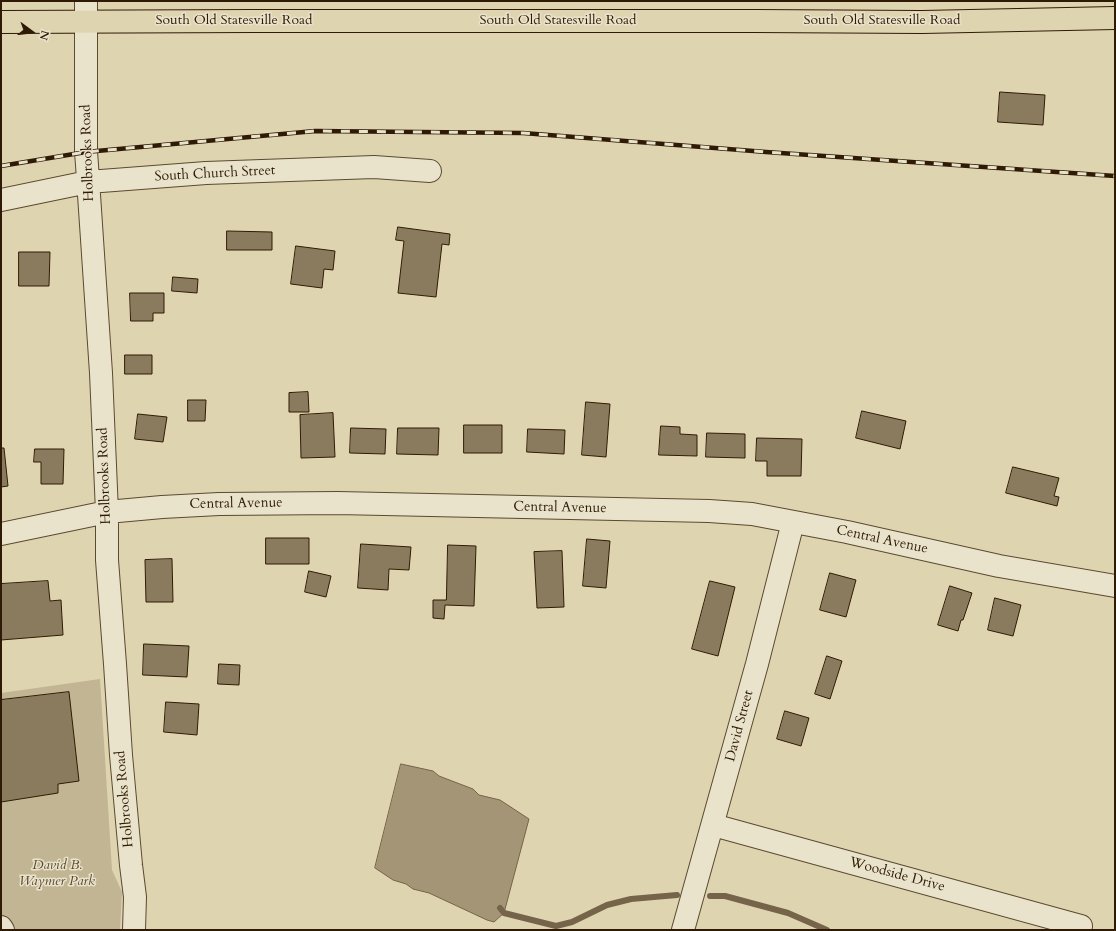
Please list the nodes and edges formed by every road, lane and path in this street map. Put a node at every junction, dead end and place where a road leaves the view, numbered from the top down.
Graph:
1 (86, 11) edge
2 (1115, 18) edge
3 (1, 22) edge
4 (430, 171) dead end
5 (88, 182) junction
6 (1, 200) edge
7 (107, 512) junction
8 (793, 522) junction
9 (1, 534) edge
10 (1115, 586) edge
11 (713, 824) junction
12 (1081, 926) dead end
13 (1, 927) edge
14 (3, 930) edge
15 (134, 930) edge
16 (683, 930) edge

1 - 2 main road, South Old Statesville Road
1 - 3 main road, South Old Statesville Road
1 - 5 street, Holbrooks Road
4 - 5 street, South Church Street
5 - 6 street, South Church Street
5 - 7 street, Holbrooks Road
7 - 8 street, Central Avenue
7 - 9 street, Central Avenue
7 - 15 street, Holbrooks Road
8 - 10 street, Central Avenue
8 - 11 street, David Street
11 - 12 street, Woodside Drive
11 - 16 street, David Street
13 - 14 street

